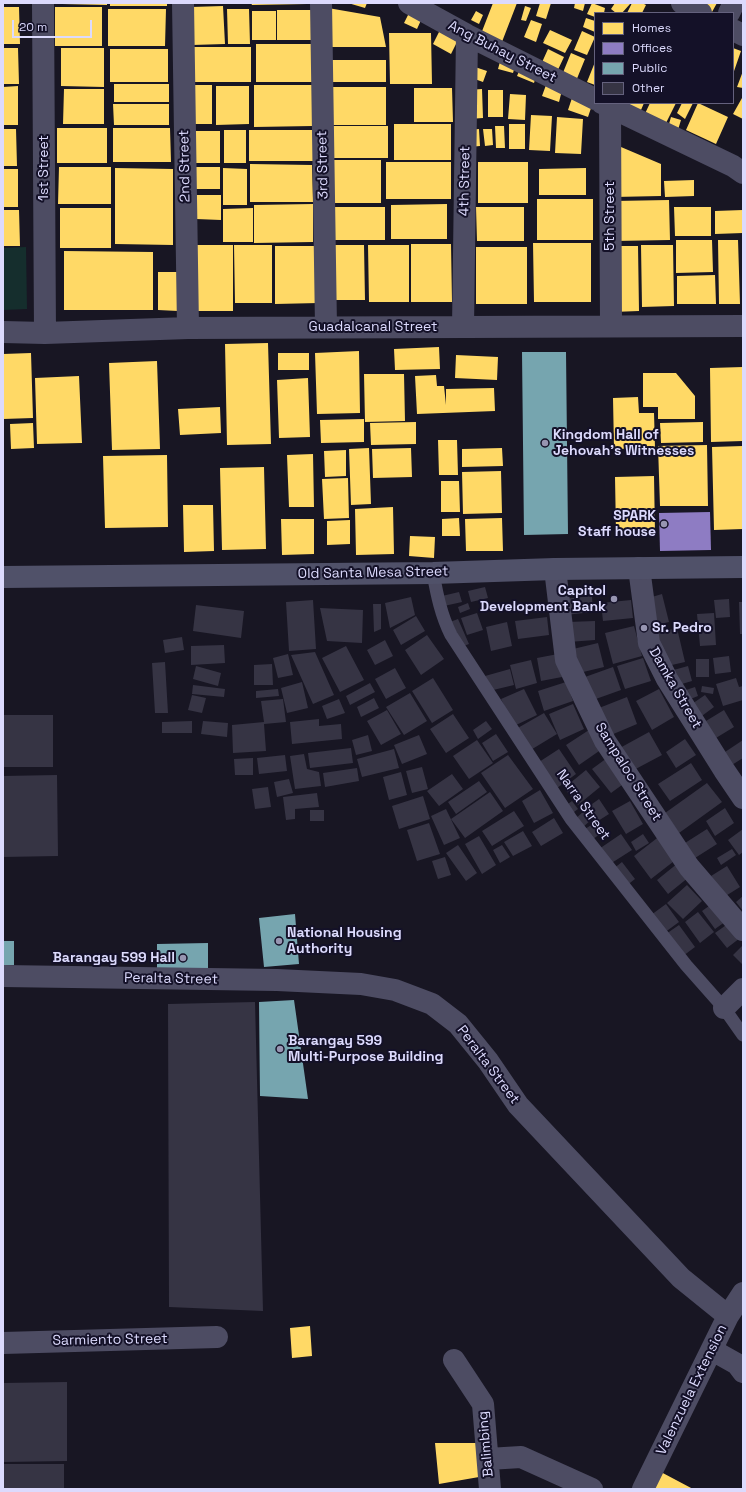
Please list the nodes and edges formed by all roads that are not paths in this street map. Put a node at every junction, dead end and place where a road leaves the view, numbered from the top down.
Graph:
1 (43, 3) edge
2 (183, 3) edge
3 (321, 3) edge
4 (409, 3) edge
5 (682, 3) edge
6 (734, 3) edge
7 (699, 12) edge
8 (730, 12) edge
9 (734, 30) edge
10 (466, 35) junction
11 (743, 35) edge
12 (594, 99) edge
13 (602, 104) edge
14 (604, 104) edge
15 (743, 173) edge
16 (611, 326) junction
17 (743, 326) edge
18 (326, 327) junction
19 (463, 327) junction
20 (188, 328) junction
21 (3, 332) edge
22 (45, 332) junction
23 (743, 567) edge
24 (639, 568) junction
25 (555, 569) junction
26 (433, 573) junction
27 (3, 577) edge
28 (743, 798) edge
29 (743, 930) edge
30 (3, 976) edge
31 (743, 989) edge
32 (724, 1008) junction
33 (743, 1035) edge
34 (743, 1293) edge
35 (728, 1316) junction
36 (217, 1337) dead end
37 (3, 1343) edge
38 (712, 1350) junction
39 (454, 1360) dead end
40 (743, 1372) edge
41 (488, 1459) junction
42 (490, 1489) edge
43 (592, 1489) edge
44 (643, 1489) edge

1 - 22 street, 1st Street
2 - 20 street, 2nd Street
3 - 18 street, 3rd Street
4 - 10 street, Ang Buhay Street
5 - 7 street
6 - 8 street
9 - 11 street
10 - 12 street, Ang Buhay Street
10 - 19 street, 4th Street
13 - 16 street, 5th Street
14 - 15 street, Ang Buhay Street
16 - 17 street, Guadalcanal Street
16 - 19 street, Guadalcanal Street
18 - 19 street, Guadalcanal Street
18 - 20 street, Guadalcanal Street
20 - 22 street, Guadalcanal Street
21 - 22 street, Guadalcanal Street
23 - 24 main road, Old Santa Mesa Street
24 - 25 main road, Old Santa Mesa Street
24 - 28 street, Damka Street
25 - 26 main road, Old Santa Mesa Street
25 - 29 street, Sampaloc Street
26 - 27 main road, Old Santa Mesa Street
26 - 32 lane, Narra Street
30 - 35 street, Peralta Street
31 - 32 street
32 - 33 lane, Narra Street
34 - 35 street, Valenzuela Extension
35 - 38 street, Valenzuela Extension
36 - 37 street, Sarmiento Street
38 - 40 street
38 - 44 street, Valenzuela Extension
39 - 41 street, Balimbing
41 - 42 street, Balimbing
41 - 43 street

